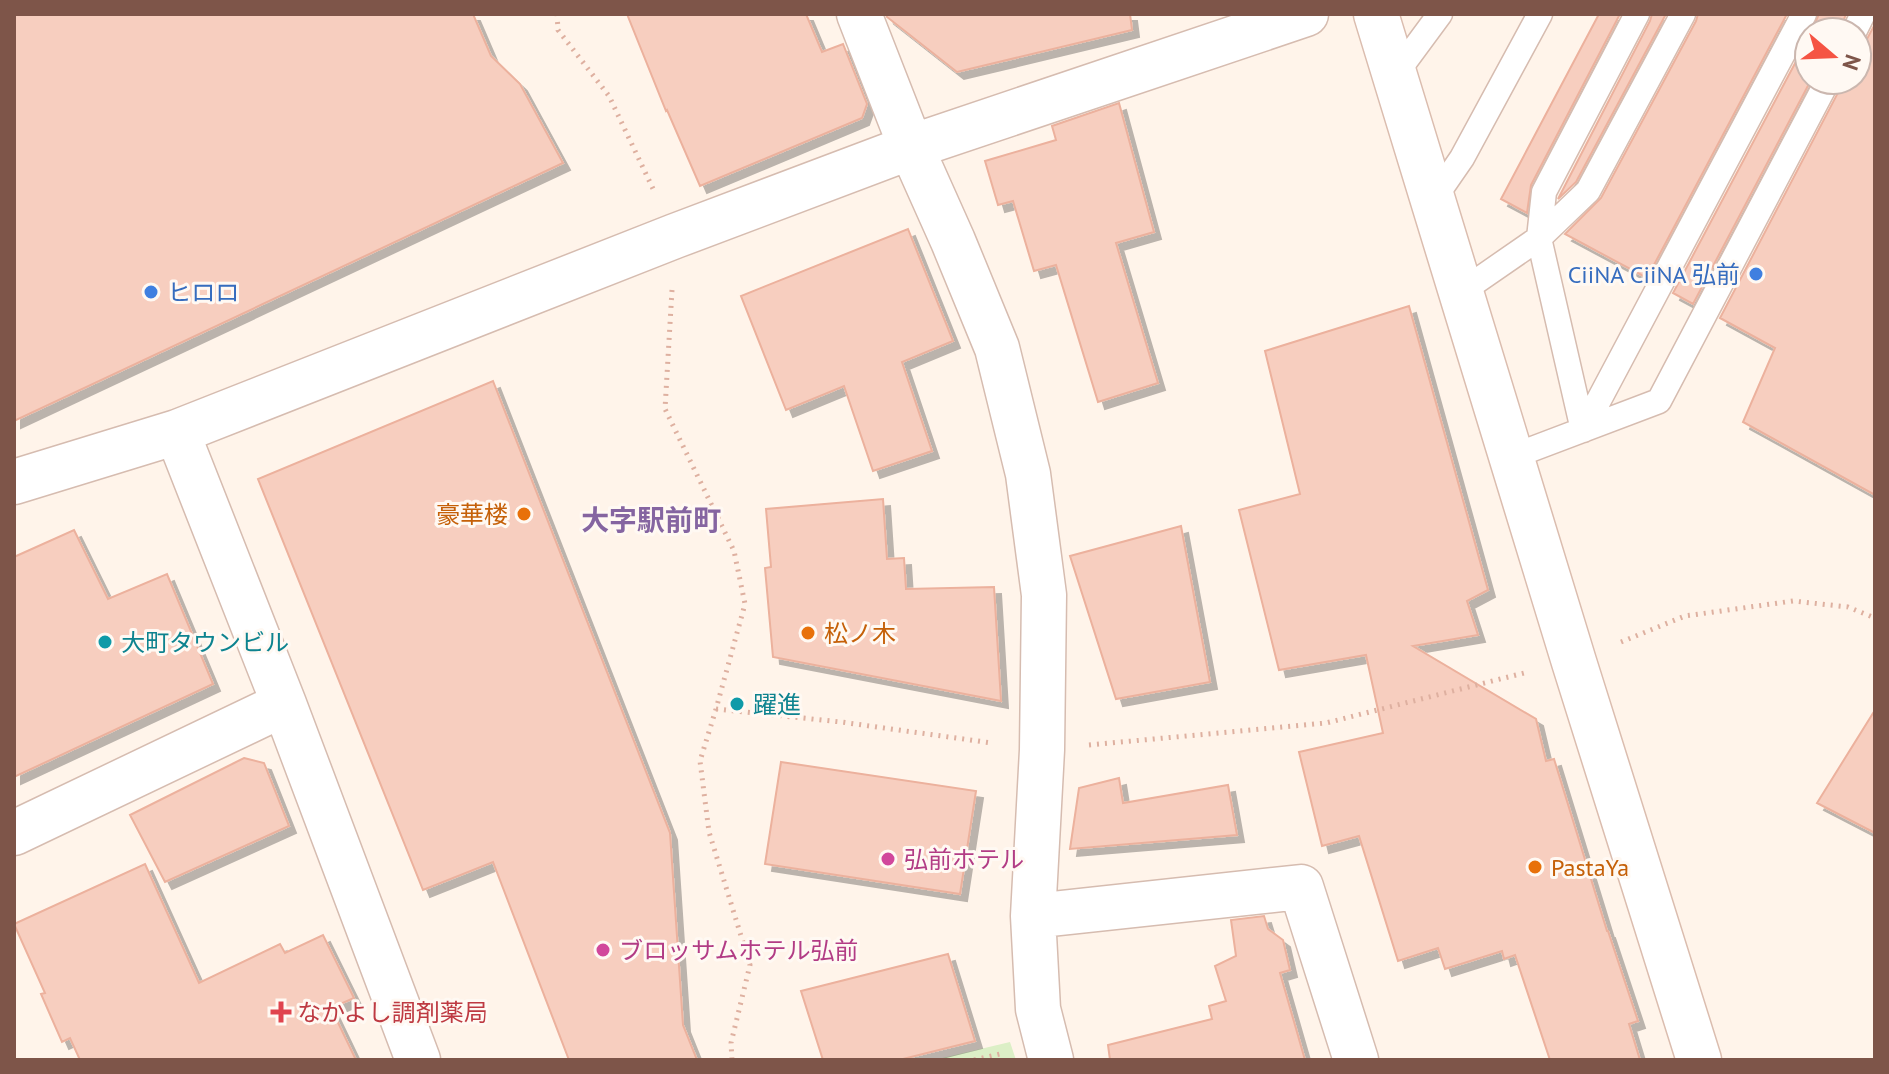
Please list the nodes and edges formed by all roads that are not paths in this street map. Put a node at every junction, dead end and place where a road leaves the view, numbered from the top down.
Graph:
1 (859, 14) edge
2 (1306, 14) edge
3 (1376, 14) edge
4 (1440, 14) edge
5 (1540, 14) edge
6 (1637, 14) edge
7 (1683, 14) edge
8 (1804, 14) edge
9 (1395, 75) junction
10 (1820, 96) edge
11 (911, 147) junction
12 (1433, 200) junction
13 (1539, 238) junction
14 (1461, 292) junction
15 (1583, 430) junction
16 (177, 432) junction
17 (1511, 457) junction
18 (14, 482) edge
19 (284, 704) junction
20 (14, 833) edge
21 (1033, 916) junction
22 (418, 1060) edge
23 (1051, 1060) edge
24 (1356, 1060) edge
25 (1699, 1060) edge

1 - 11 street
2 - 11 street
3 - 9 street
4 - 9 lane
5 - 12 lane
6 - 13 lane
7 - 13 lane
8 - 15 lane
9 - 12 street
10 - 15 lane
11 - 16 street
11 - 21 street
12 - 14 street
13 - 14 lane
13 - 15 lane
14 - 17 street
15 - 17 lane
16 - 18 street
16 - 19 street
17 - 25 street
19 - 20 street
19 - 22 street
21 - 23 street
21 - 24 street

